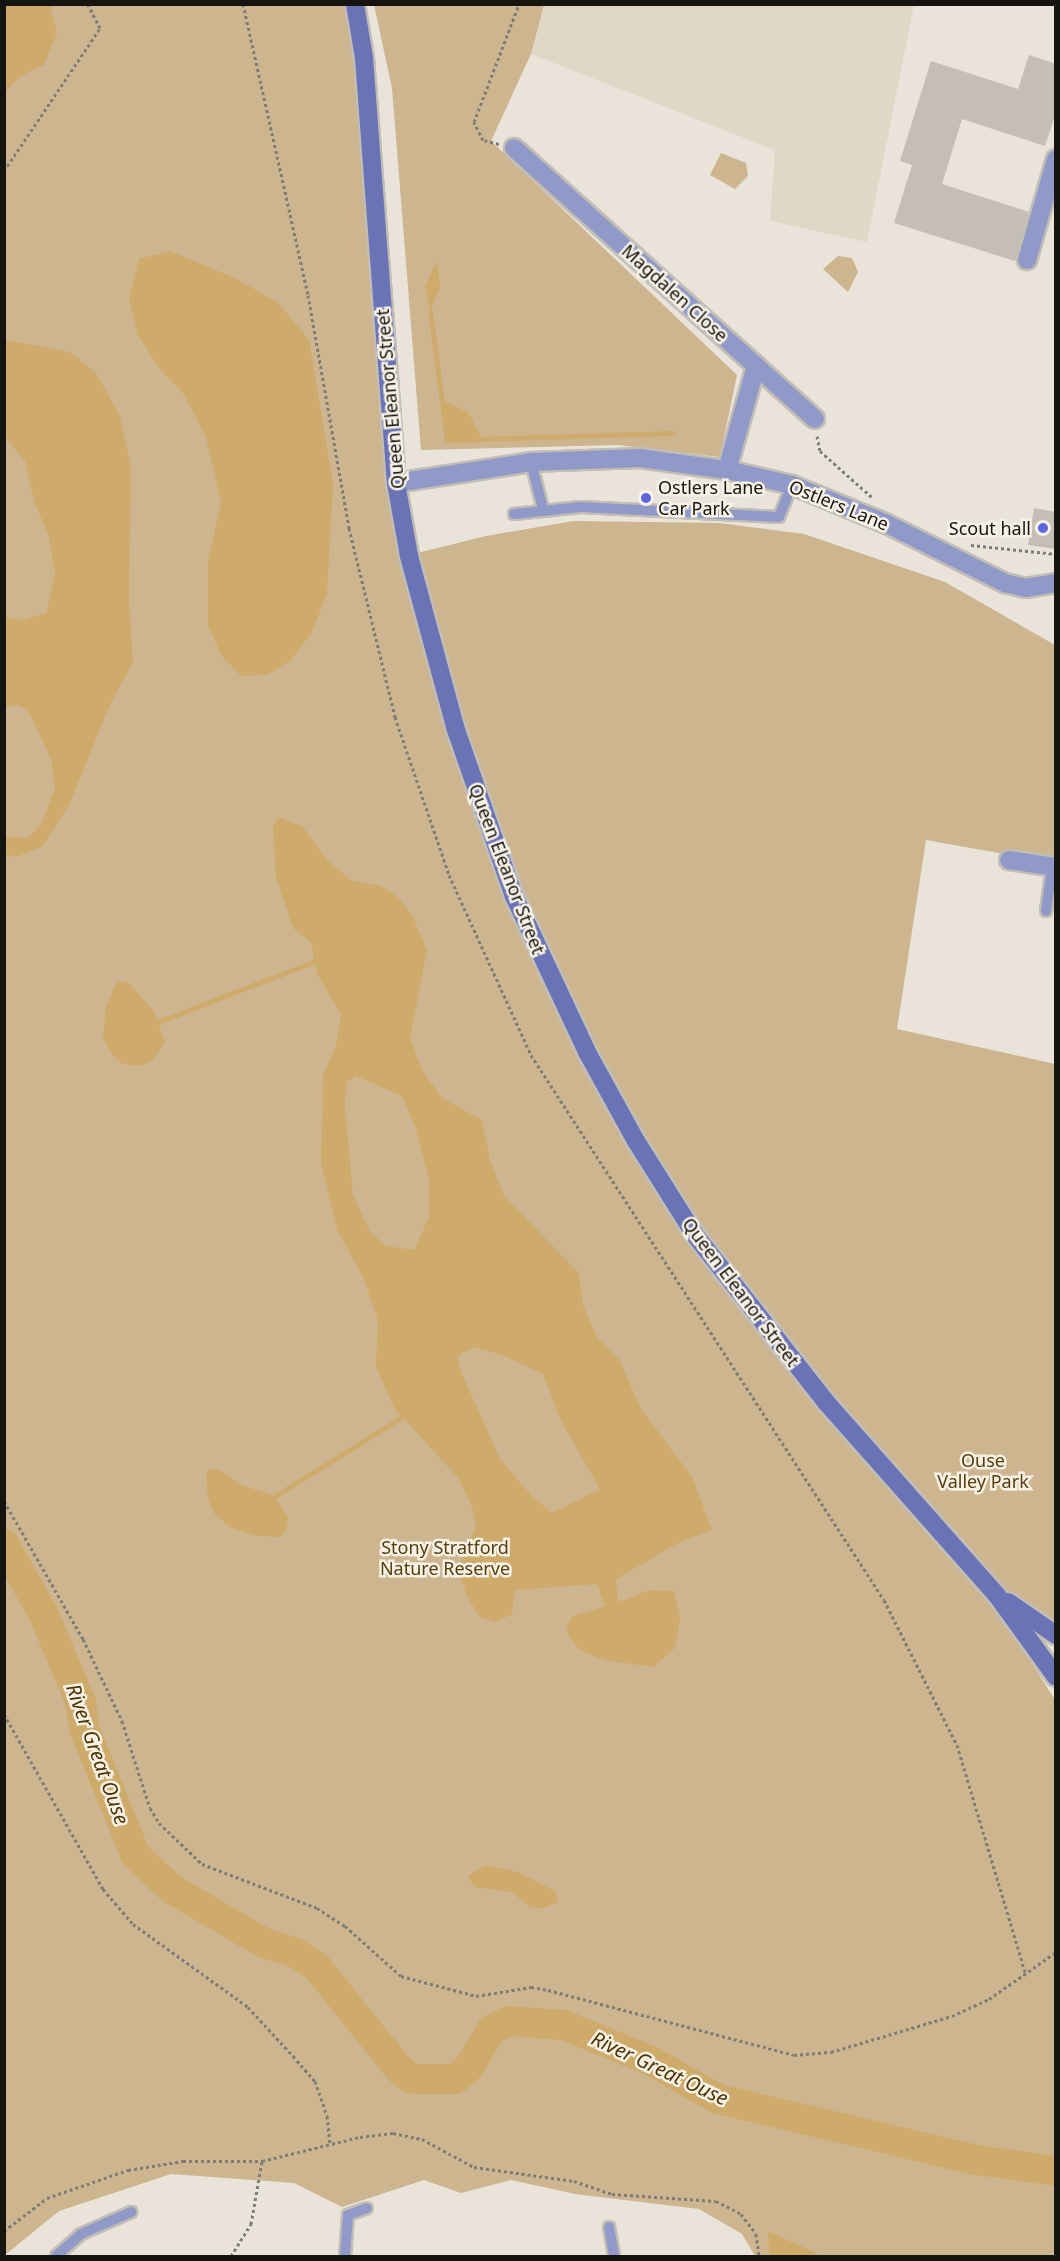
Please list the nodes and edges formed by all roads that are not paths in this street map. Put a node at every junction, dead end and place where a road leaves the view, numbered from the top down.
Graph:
1 (355, 4) edge
2 (514, 148) road end
3 (1056, 159) edge
4 (1027, 260) dead end
5 (756, 366) junction
6 (815, 419) road end
7 (531, 462) junction
8 (727, 470) junction
9 (396, 483) junction
10 (792, 485) junction
11 (543, 508) junction
12 (514, 514) dead end
13 (1056, 583) edge
14 (1009, 860) dead end
15 (1054, 867) edge
16 (1046, 911) dead end
17 (996, 1594) junction
18 (1056, 1635) edge
19 (1056, 1677) edge
20 (367, 2208) dead end
21 (131, 2212) dead end
22 (609, 2227) dead end
23 (56, 2256) edge
24 (345, 2256) edge
25 (614, 2256) edge

1 - 9 street, Queen Eleanor Street
2 - 5 street, Magdalen Close
3 - 4 street
5 - 6 street, Magdalen Close
5 - 8 street
7 - 8 street, Ostlers Lane
7 - 9 street, Ostlers Lane
7 - 11 lane
8 - 10 street, Ostlers Lane
9 - 17 street, Queen Eleanor Street
10 - 11 lane
10 - 13 street, Ostlers Lane
11 - 12 lane
14 - 15 street
15 - 16 lane
17 - 18 street, Queen Eleanor Street
17 - 19 street, Queen Eleanor Street
20 - 24 lane
21 - 23 lane
22 - 25 lane

